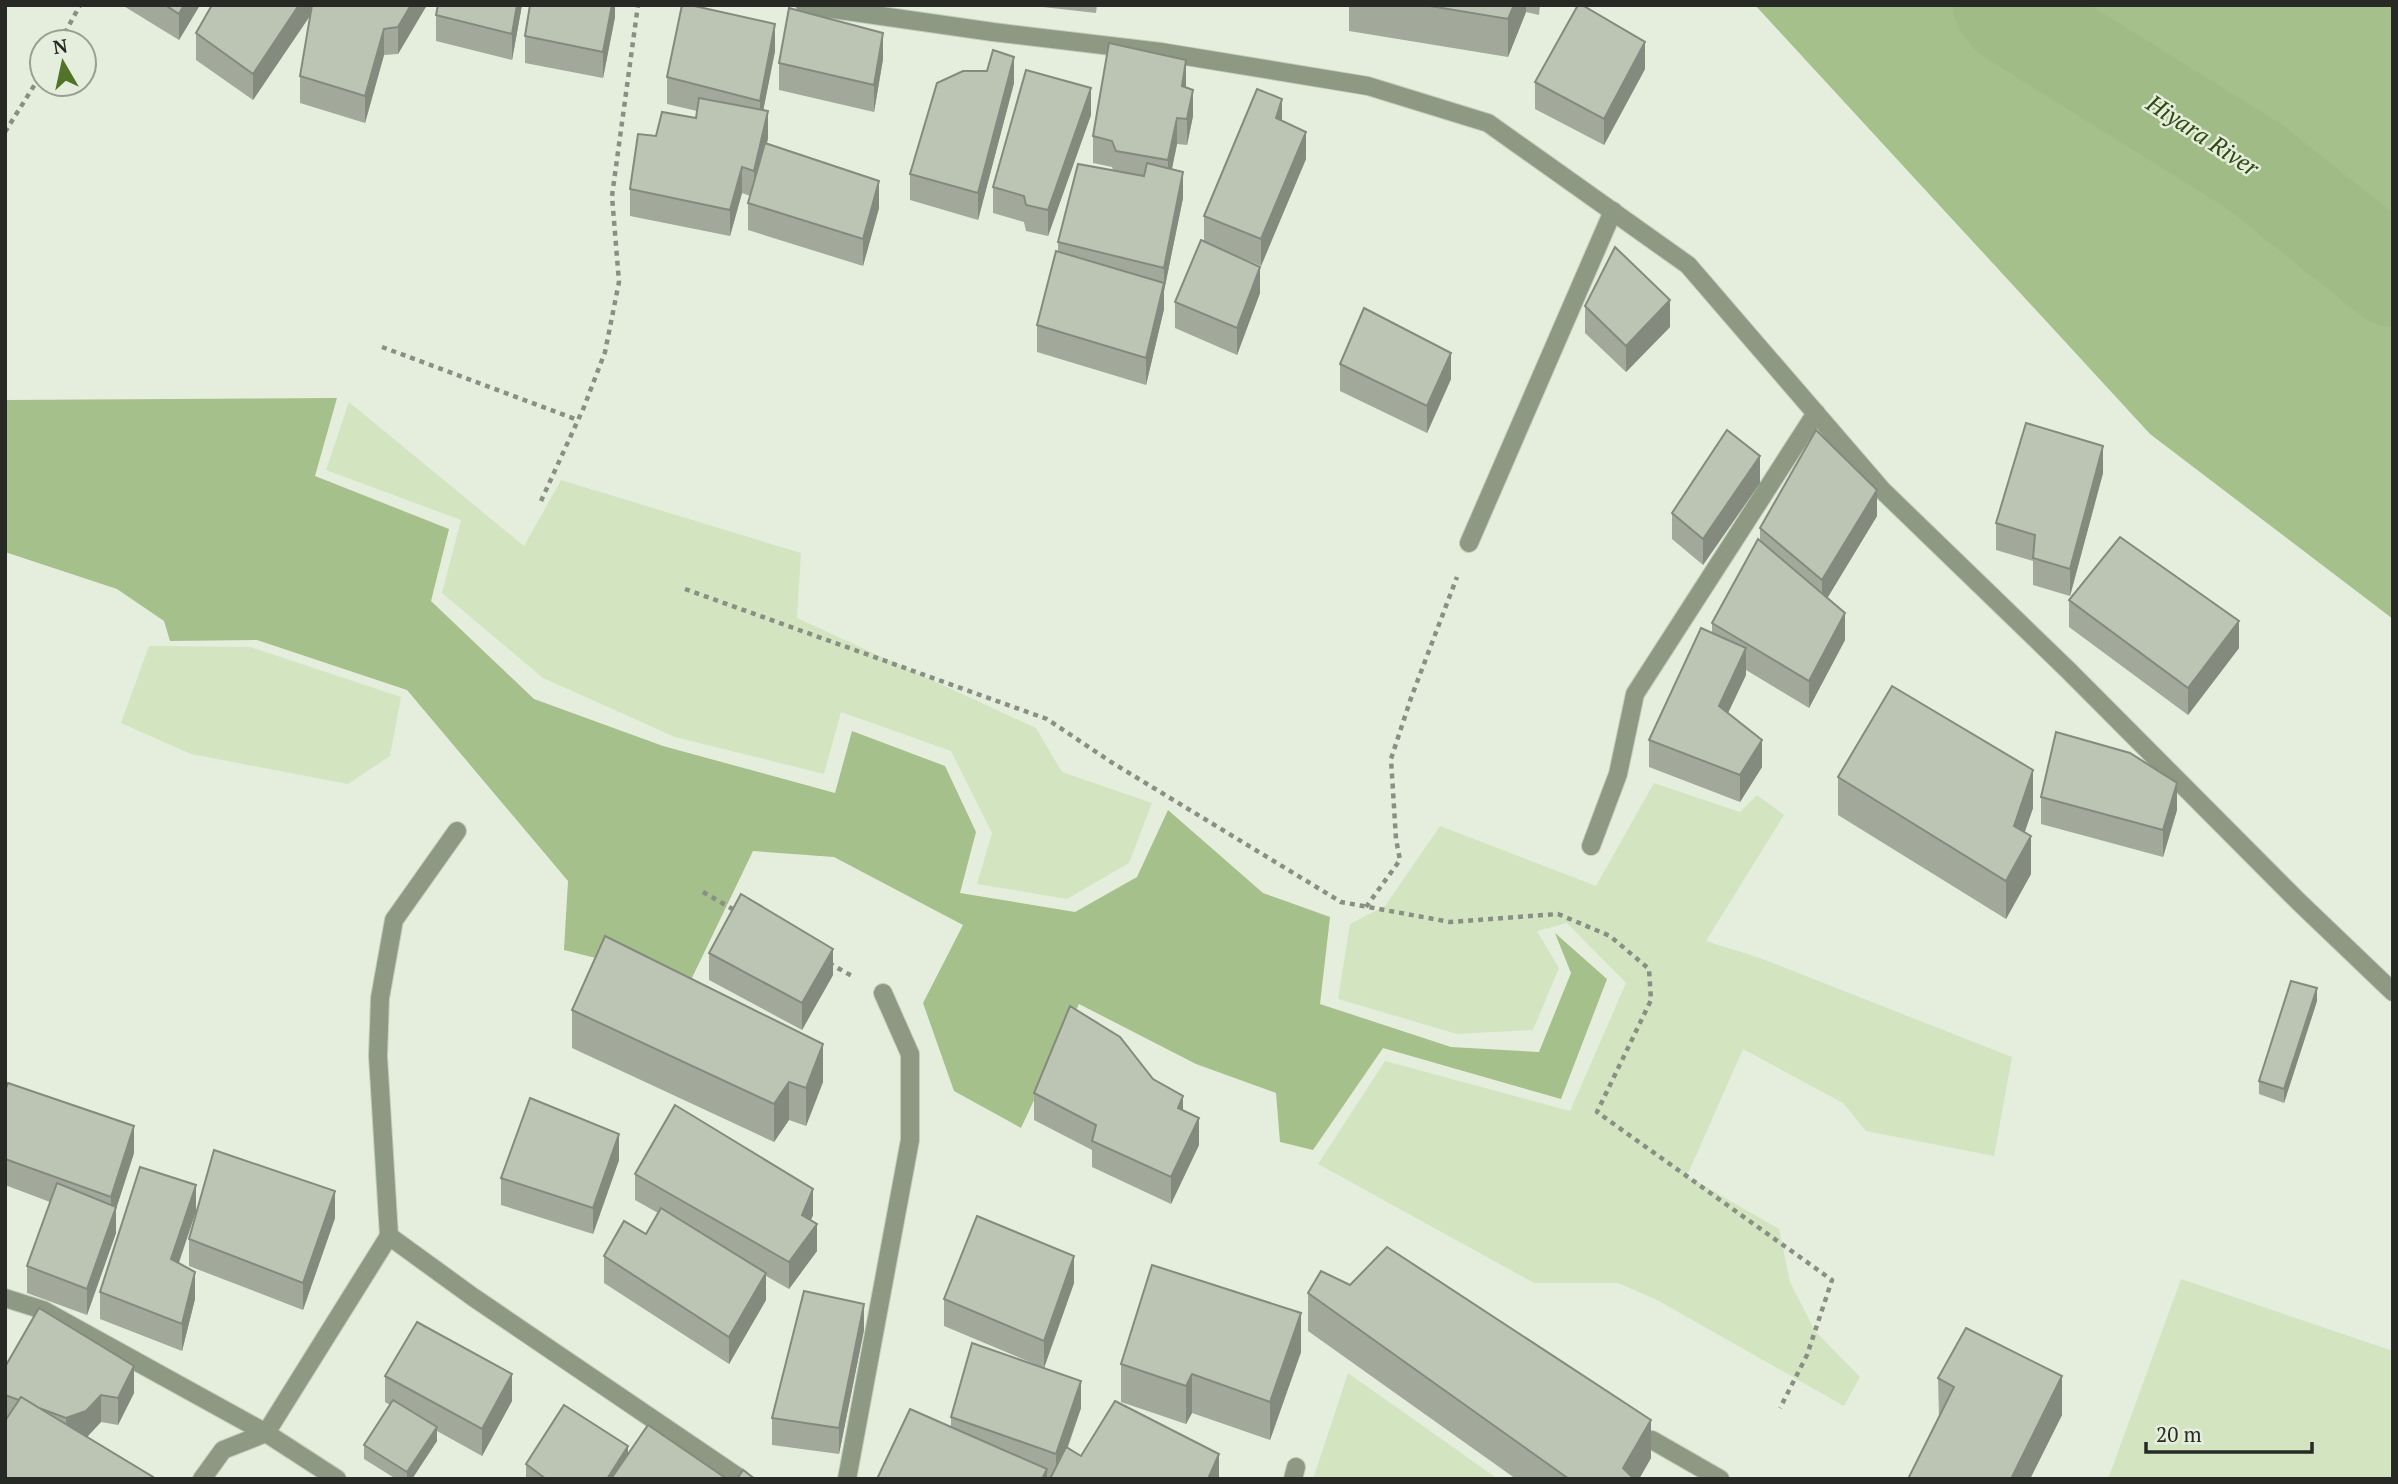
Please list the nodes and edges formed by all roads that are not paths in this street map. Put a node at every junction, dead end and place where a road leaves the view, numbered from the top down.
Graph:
1 (805, 5) edge
2 (1613, 211) junction
3 (1816, 413) junction
4 (1469, 543) road end
5 (457, 831) dead end
6 (1591, 846) dead end
7 (2393, 992) edge
8 (883, 993) road end
9 (389, 1236) junction
10 (5, 1297) edge
11 (266, 1433) junction
12 (1652, 1440) edge
13 (202, 1479) edge
14 (337, 1479) edge
15 (741, 1479) edge
16 (847, 1479) edge
17 (1720, 1479) edge

1 - 2 street
2 - 3 street
2 - 4 street
3 - 6 street
3 - 7 street
5 - 9 street
8 - 16 street
9 - 11 street
9 - 15 street
10 - 11 street
11 - 13 street
11 - 14 street
12 - 17 street

